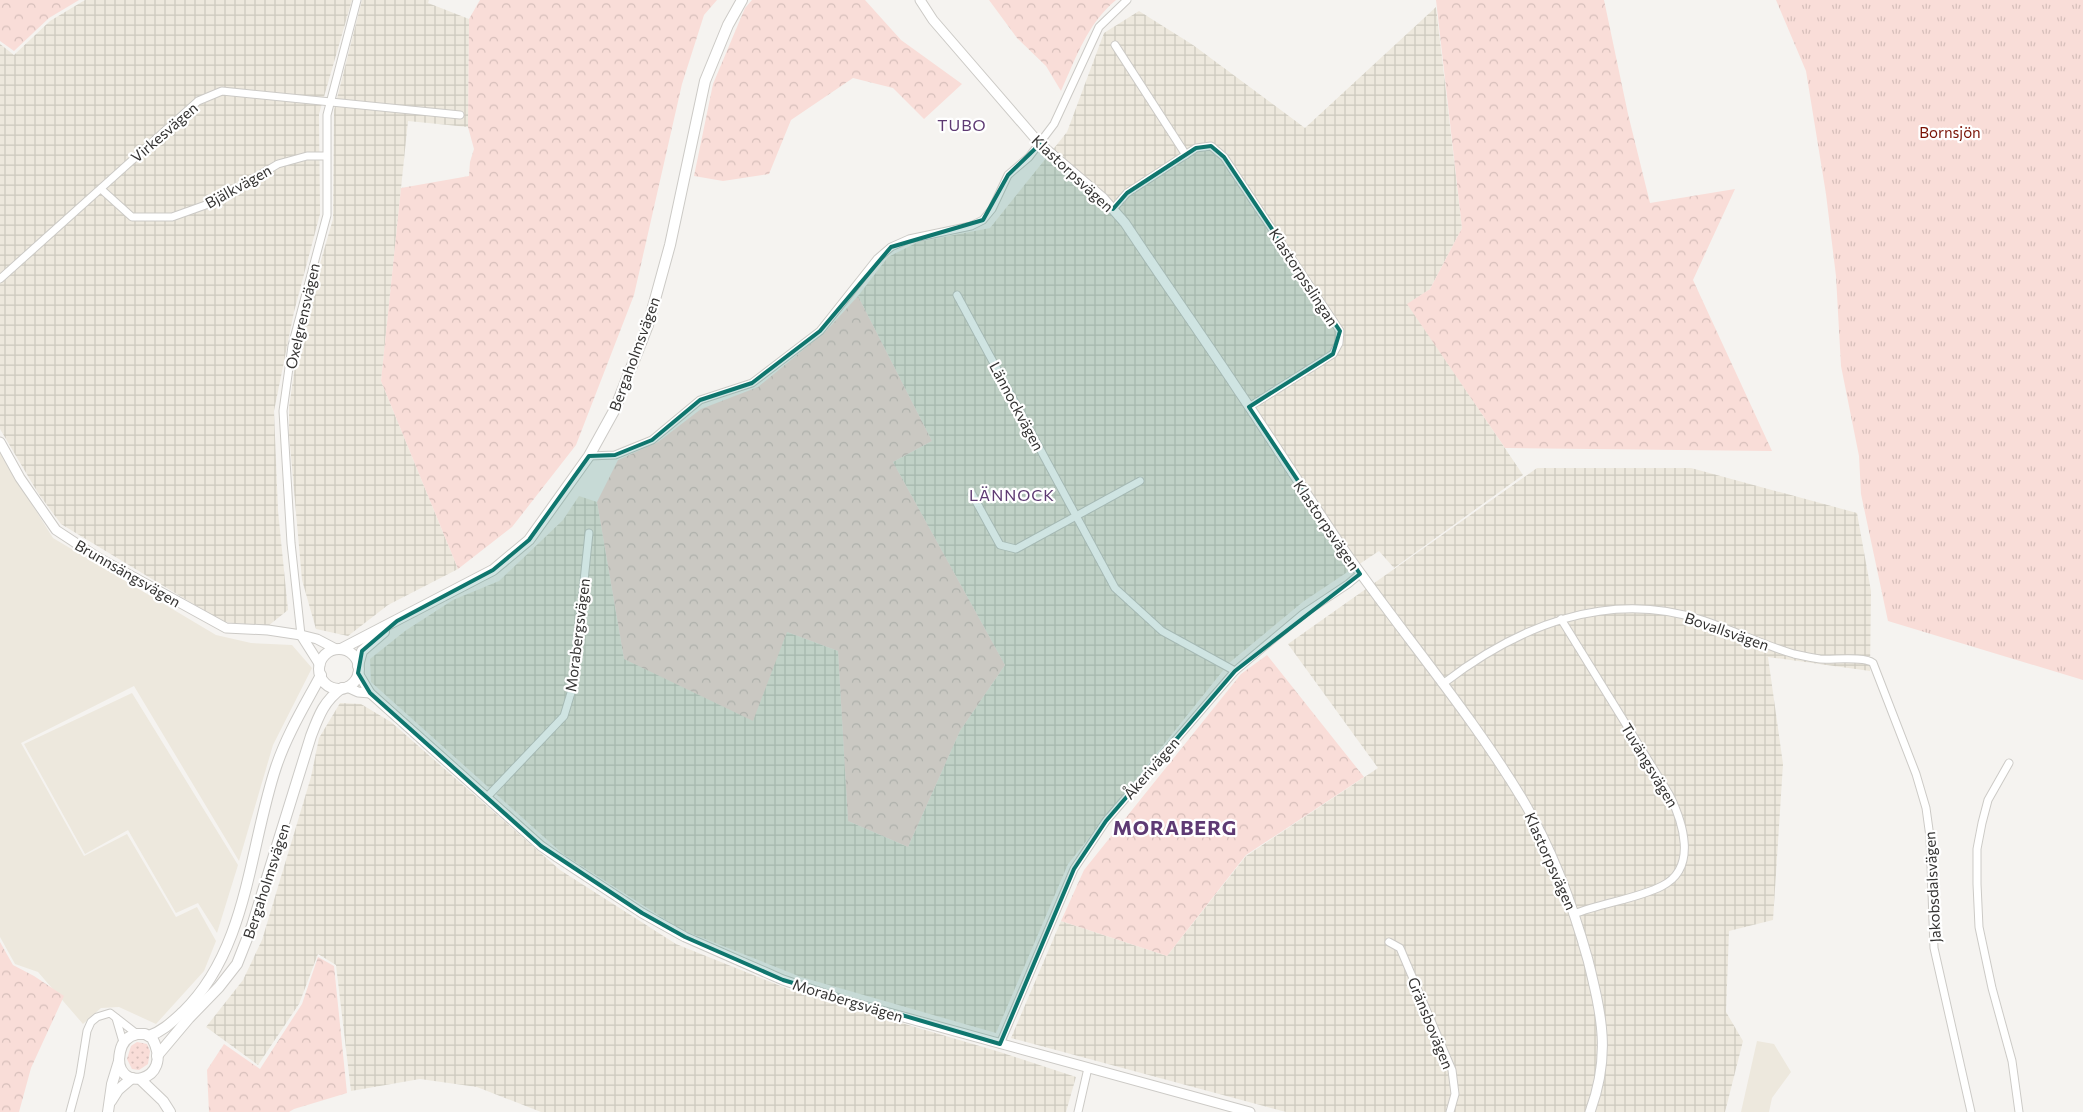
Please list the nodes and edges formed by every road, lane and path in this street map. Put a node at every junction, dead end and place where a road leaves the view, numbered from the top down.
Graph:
1 (357, 0) edge
2 (742, 0) edge
3 (920, 0) edge
4 (1127, 0) edge
5 (1115, 45) dead end
6 (330, 102) junction
7 (460, 115) dead end
8 (1040, 144) junction
9 (1186, 155) junction
10 (326, 156) junction
11 (101, 189) junction
12 (1113, 209) junction
13 (0, 279) edge
14 (957, 295) dead end
15 (1249, 407) junction
16 (0, 442) edge
17 (589, 456) junction
18 (1140, 482) dead end
19 (972, 494) dead end
20 (1076, 517) junction
21 (589, 533) dead end
22 (1360, 574) junction
23 (1561, 619) junction
24 (396, 621) junction
25 (301, 636) junction
26 (339, 649) junction
27 (1875, 666) joint
28 (320, 670) junction
29 (358, 670) junction
30 (1235, 671) junction
31 (1444, 683) junction
32 (345, 688) junction
33 (370, 693) junction
34 (2009, 763) dead end
35 (487, 797) junction
36 (1574, 914) junction
37 (1389, 942) dead end
38 (116, 1017) junction
39 (137, 1034) junction
40 (149, 1036) junction
41 (123, 1042) junction
42 (1000, 1044) junction
43 (157, 1056) junction
44 (119, 1061) junction
45 (1088, 1068) junction
46 (153, 1071) junction
47 (136, 1078) junction
48 (163, 1101) junction
49 (108, 1109) edge
50 (70, 1112) edge
51 (170, 1112) edge
52 (1078, 1112) edge
53 (1250, 1112) edge
54 (1450, 1112) edge
55 (1590, 1112) edge
56 (1971, 1112) edge
57 (2019, 1112) edge

1 - 6 street, Oxelgrensvägen
2 - 17 main road, Bergaholmsvägen
3 - 8 street, Klastorpsvägen
4 - 8 street
5 - 9 street
6 - 7 street, Virkesvägen
6 - 10 street, Oxelgrensvägen
6 - 11 street, Virkesvägen
8 - 12 street, Klastorpsvägen
8 - 17 street
9 - 12 street, Klastorpsslingan
9 - 15 street, Klastorpsslingan
10 - 11 street, Bjälkvägen
10 - 25 street, Oxelgrensvägen
11 - 13 street, Virkesvägen
12 - 15 street, Klastorpsvägen
14 - 20 street, Lännockvägen
15 - 22 street, Klastorpsvägen
16 - 25 street, Brunnsängsvägen
17 - 24 main road, Bergaholmsvägen
18 - 20 street
19 - 20 street
20 - 30 street, Lännockvägen
21 - 35 street, Morabergsvägen
22 - 30 street, Åkerivägen
22 - 31 street, Klastorpsvägen
23 - 27 street, Bovallsvägen
23 - 31 street, Bovallsvägen
23 - 36 street, Tuvängsvägen
24 - 26 main road, Bergaholmsvägen
24 - 29 main road, Bergaholmsvägen
25 - 26 street, Brunnsängsvägen
25 - 28 street
26 - 28 main road
26 - 29 main road
27 - 56 street, Jakobsdalsvägen
28 - 32 main road
28 - 40 main road, Bergaholmsvägen
29 - 32 main road
29 - 33 street, Morabergsvägen
30 - 42 street, Åkerivägen
31 - 36 street, Klastorpsvägen
32 - 33 street, Morabergsvägen
32 - 43 main road, Bergaholmsvägen
33 - 35 street, Morabergsvägen
34 - 57 street
35 - 42 street, Morabergsvägen
36 - 55 street, Klastorpsvägen
37 - 54 street, Gränsbovägen
38 - 39 street
38 - 41 street
38 - 50 street
39 - 40 main road
39 - 41 main road
40 - 43 main road
41 - 44 main road
42 - 45 street, Morabergsvägen
43 - 46 main road
44 - 47 main road
44 - 49 main road
45 - 52 street
45 - 53 street, Morabergsvägen
46 - 47 main road
46 - 48 main road
47 - 48 main road
47 - 49 main road
48 - 51 main road

